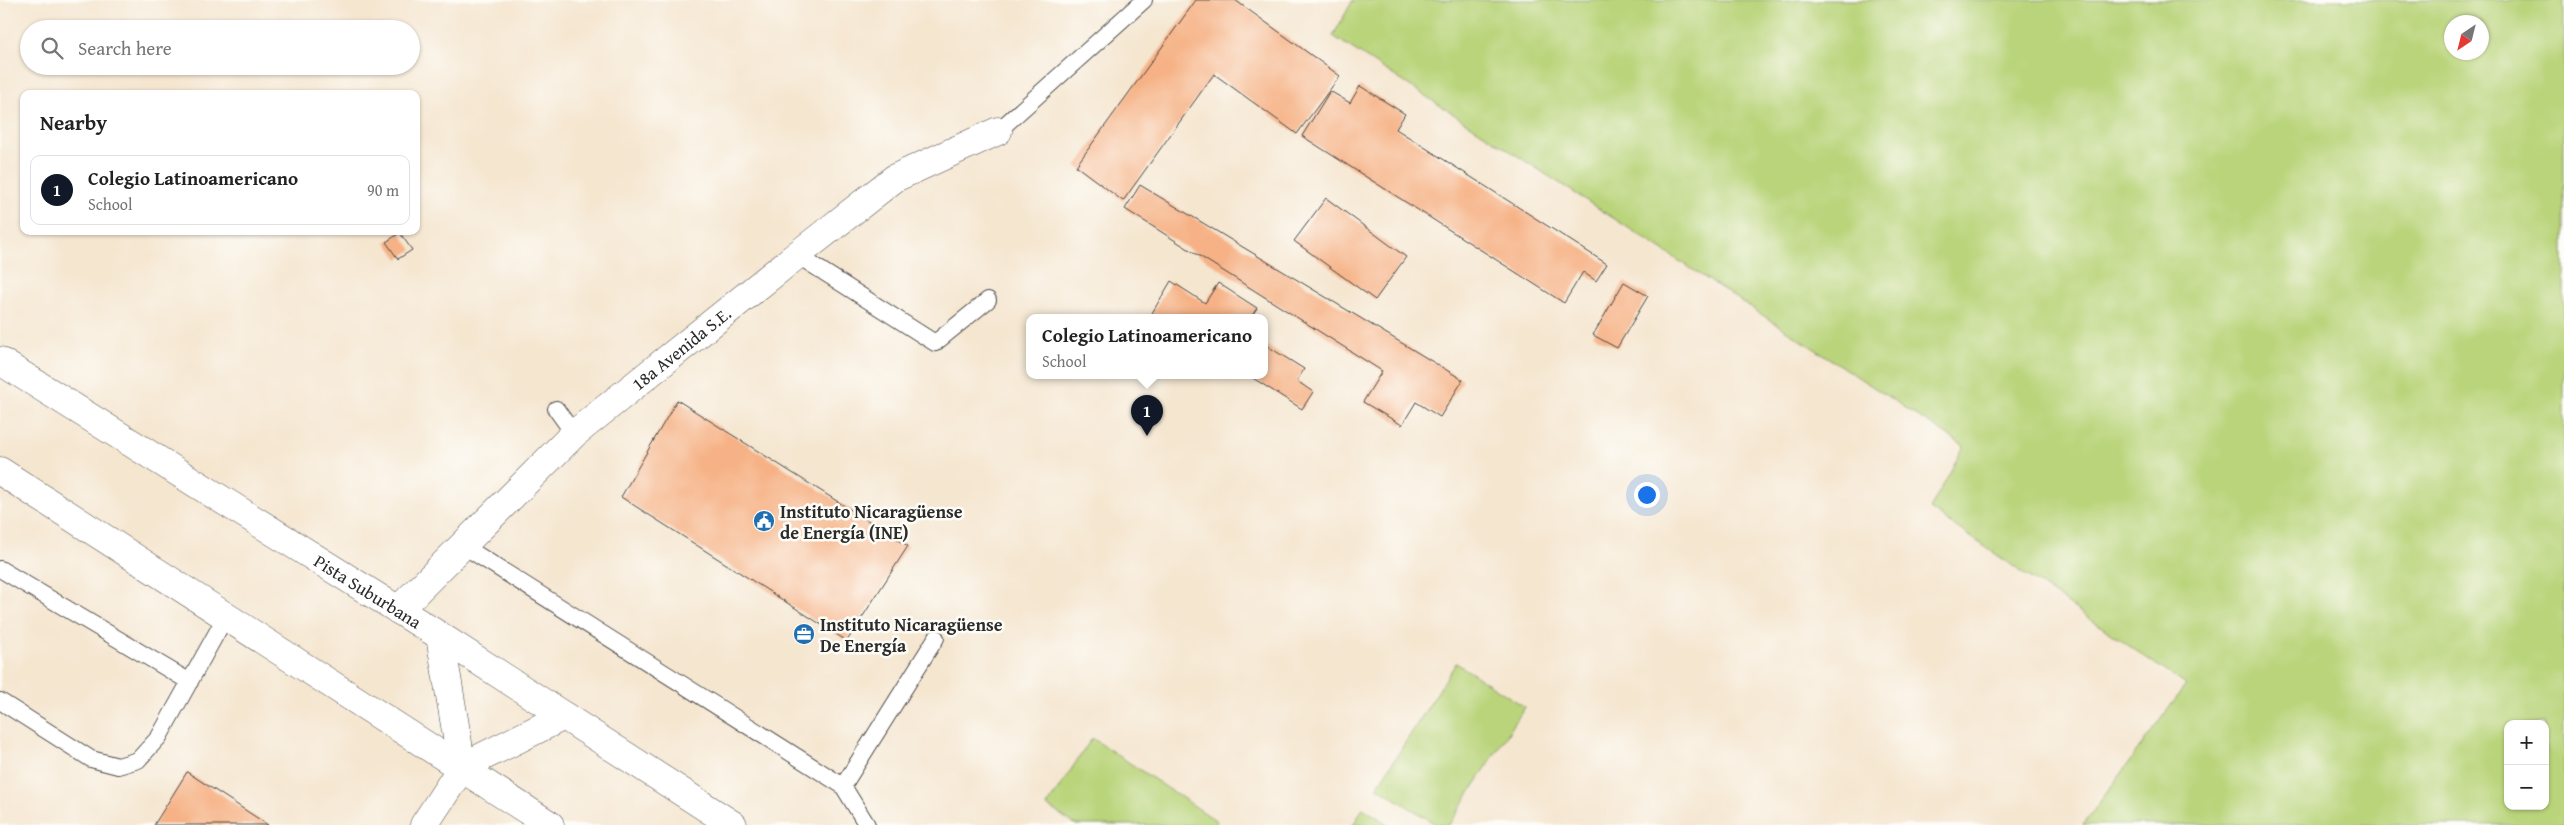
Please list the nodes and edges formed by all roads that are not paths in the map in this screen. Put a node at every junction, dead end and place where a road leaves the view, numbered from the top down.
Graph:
1 (1144, 0) edge
2 (998, 131) joint
3 (797, 256) junction
4 (988, 300) dead end
5 (0, 361) edge
6 (556, 409) dead end
7 (574, 434) junction
8 (0, 471) edge
9 (462, 545) junction
10 (0, 569) edge
11 (398, 610) junction
12 (226, 616) junction
13 (440, 636) junction
14 (936, 638) dead end
15 (190, 682) junction
16 (0, 701) edge
17 (564, 716) junction
18 (462, 767) junction
19 (843, 786) junction
20 (424, 825) edge
21 (550, 825) edge
22 (733, 825) edge
23 (867, 825) edge

1 - 2 lane
2 - 3 main road, 18a Avenida S.E.
3 - 4 lane
3 - 7 main road, 18a Avenida S.E.
5 - 11 main road, Pista Suburbana
6 - 7 lane
7 - 9 main road, 18a Avenida S.E.
8 - 12 main road
9 - 11 main road, 18a Avenida S.E.
9 - 19 lane
10 - 15 lane
11 - 13 main road, Pista Suburbana
12 - 15 lane
12 - 18 main road
13 - 17 main road, Pista Suburbana
13 - 18 main road
14 - 19 lane
15 - 16 lane
17 - 18 main road
17 - 22 main road, Pista Suburbana
18 - 20 main road
18 - 21 main road
19 - 23 lane

